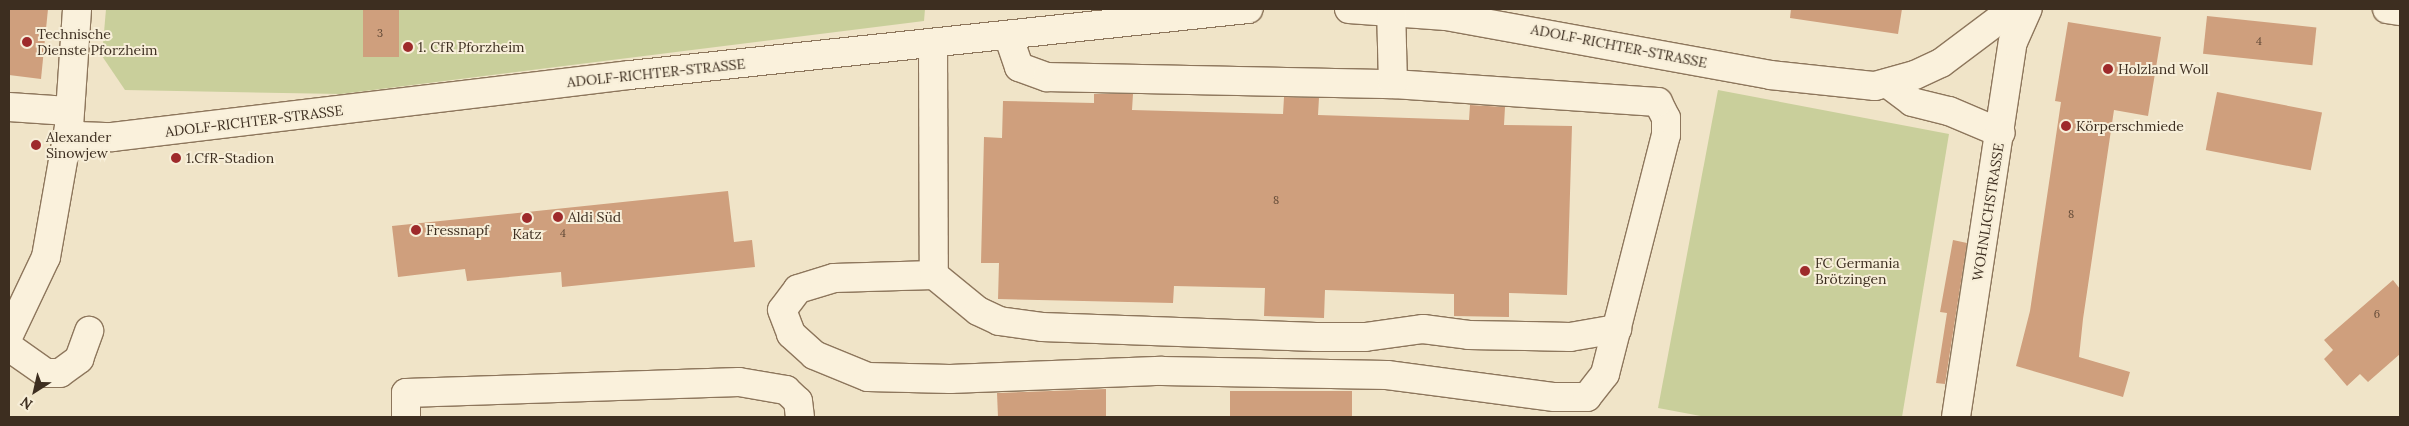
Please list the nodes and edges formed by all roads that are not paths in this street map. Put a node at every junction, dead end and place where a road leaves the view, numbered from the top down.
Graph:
1 (77, 9) edge
2 (1248, 9) edge
3 (1349, 9) edge
4 (2013, 9) edge
5 (2028, 9) edge
6 (2387, 9) edge
7 (1381, 10) edge
8 (2400, 11) edge
9 (1538, 20) edge
10 (1008, 35) junction
11 (933, 44) junction
12 (1887, 83) junction
13 (1393, 84) junction
14 (9, 107) edge
15 (68, 119) junction
16 (2001, 133) junction
17 (934, 275) junction
18 (1617, 329) junction
19 (89, 331) dead end
20 (9, 335) edge
21 (9, 347) edge
22 (406, 417) edge
23 (800, 417) edge
24 (1956, 417) edge

1 - 15 street
2 - 10 street, ADOLF-RICHTER-STRASSE
3 - 7 street, ADOLF-RICHTER-STRASSE
4 - 12 street, ADOLF-RICHTER-STRASSE
5 - 16 street, WOHNLICHSTRASSE
6 - 8 street
7 - 9 street, ADOLF-RICHTER-STRASSE
7 - 13 street
9 - 12 street, ADOLF-RICHTER-STRASSE
10 - 11 street, ADOLF-RICHTER-STRASSE
10 - 13 street
11 - 15 street, ADOLF-RICHTER-STRASSE
11 - 17 street
12 - 16 street
13 - 18 street
14 - 15 street
15 - 20 street
16 - 24 street, WOHNLICHSTRASSE
17 - 18 street
17 - 18 street
19 - 21 street
22 - 23 street

